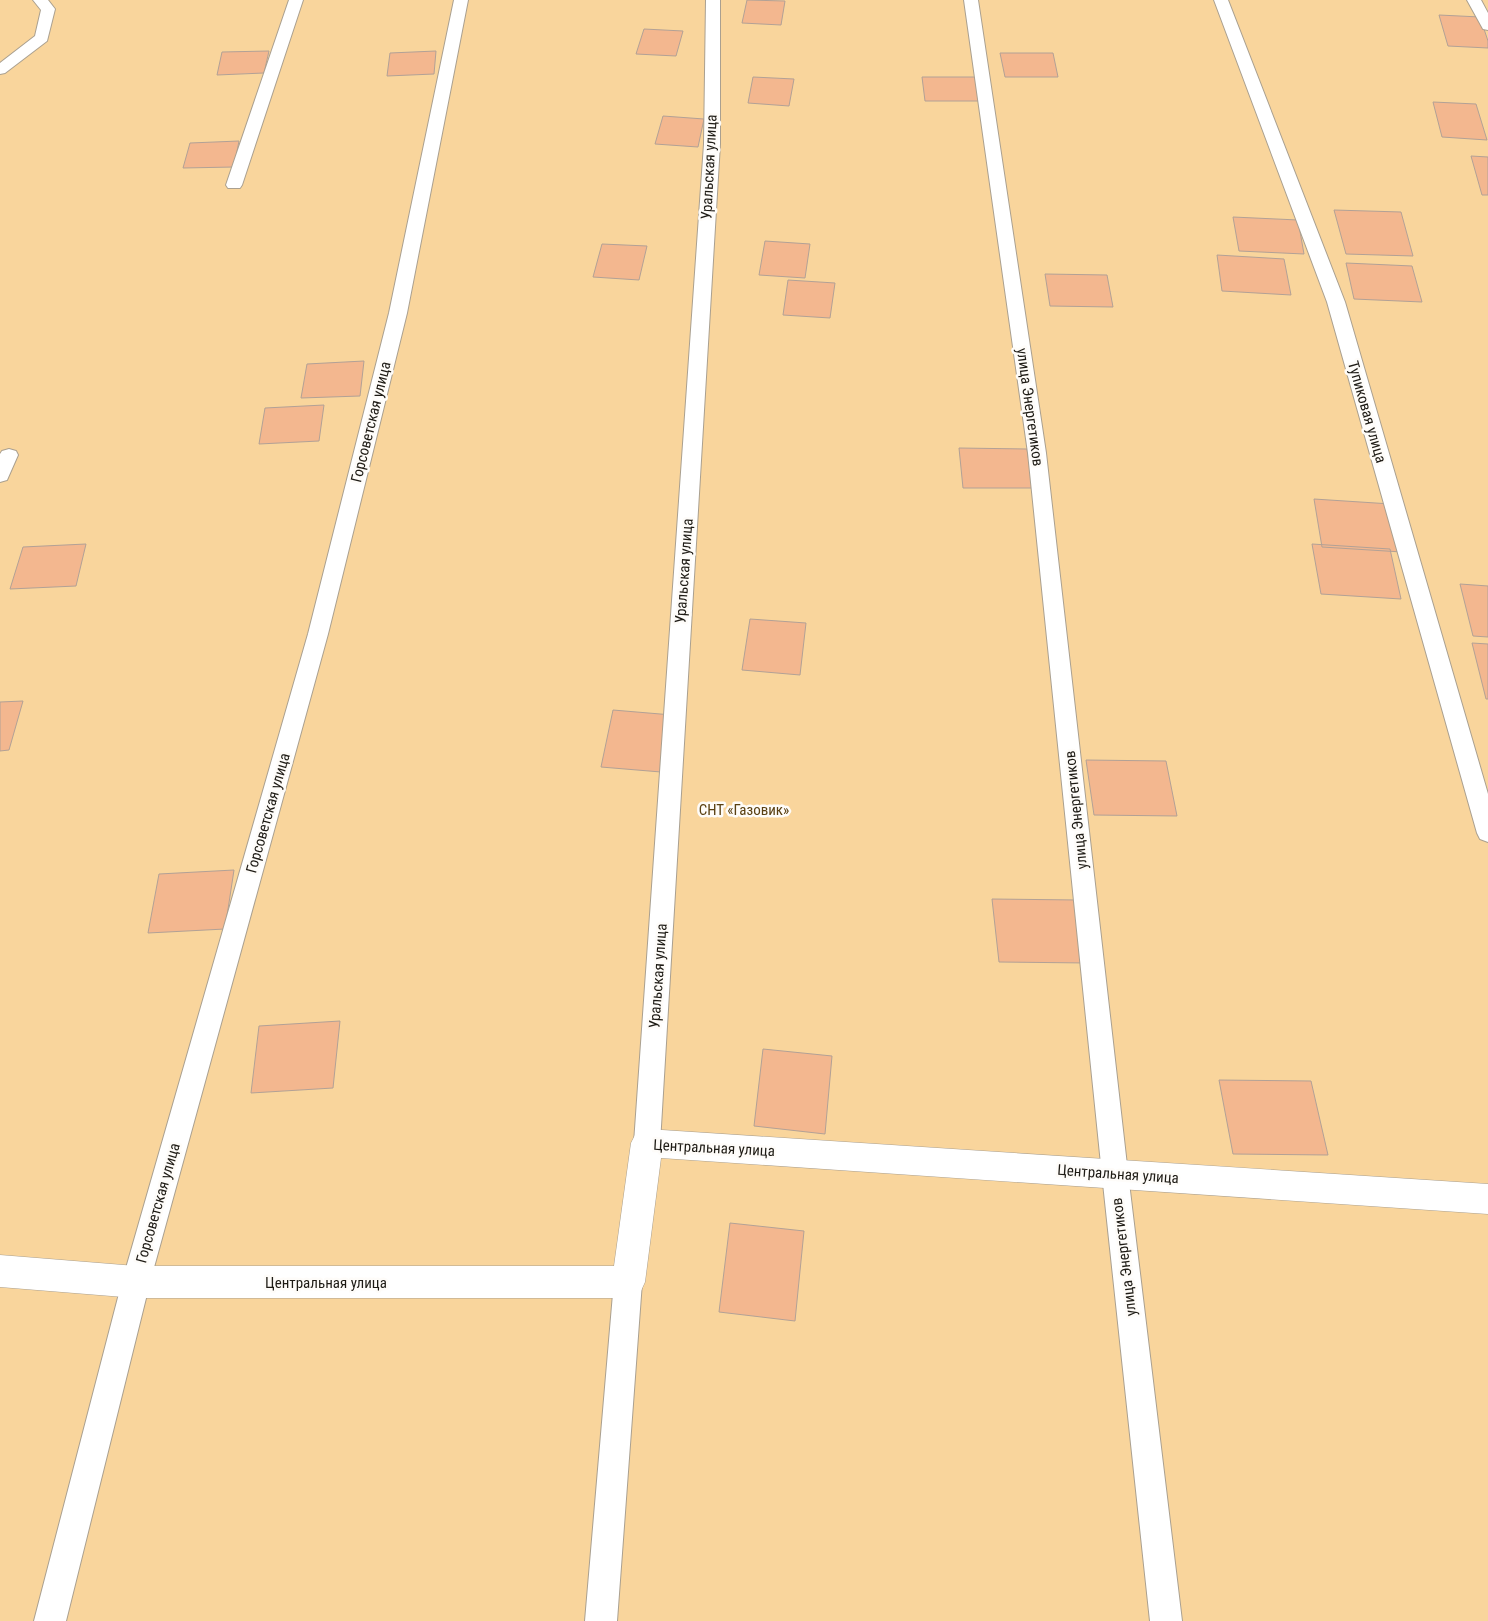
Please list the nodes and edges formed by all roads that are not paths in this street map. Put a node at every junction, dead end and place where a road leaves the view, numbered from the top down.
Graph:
1 (40, 0) edge
2 (296, 0) edge
3 (461, 0) edge
4 (713, 0) edge
5 (971, 0) edge
6 (1221, 0) edge
7 (1474, 0) edge
8 (1488, 26) edge
9 (0, 70) edge
10 (234, 185) dead end
11 (9, 455) dead end
12 (0, 476) edge
13 (1488, 833) edge
14 (647, 1142) junction
15 (1114, 1174) junction
16 (1488, 1199) edge
17 (0, 1271) edge
18 (136, 1282) junction
19 (628, 1282) junction
20 (50, 1621) edge
21 (601, 1621) edge
22 (1166, 1621) edge

1 - 9 lane
2 - 10 lane
3 - 18 lane, Горсоветская улица
4 - 14 lane, Уральская улица
5 - 15 lane, улица Энергетиков
6 - 13 lane, Тупиковая улица
7 - 8 lane
11 - 12 lane
14 - 15 street, Центральная улица
14 - 19 street, Центральная улица
15 - 16 street, Центральная улица
15 - 22 lane, улица Энергетиков
17 - 18 street, Центральная улица
18 - 19 street, Центральная улица
18 - 20 lane, Горсоветская улица
19 - 21 lane

